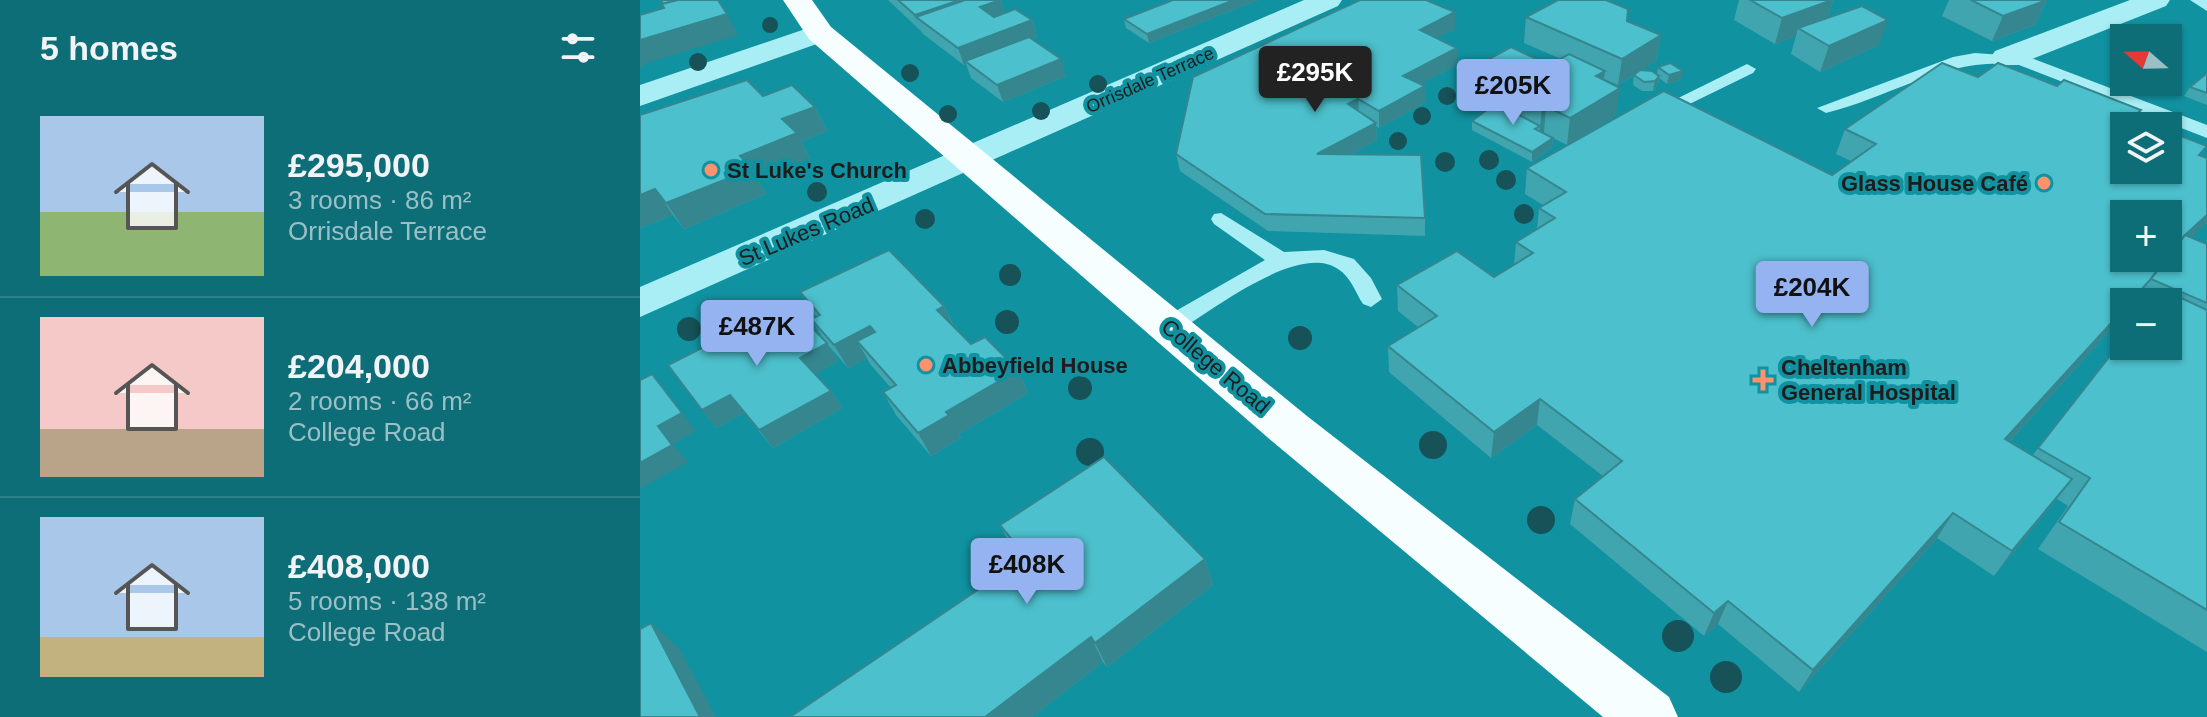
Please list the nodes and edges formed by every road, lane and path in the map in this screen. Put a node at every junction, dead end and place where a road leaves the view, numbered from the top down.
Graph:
1 (1328, 0) edge
2 (2156, 0) edge
3 (2198, 0) edge
4 (2207, 6) edge
5 (808, 16) edge
6 (2006, 58) junction
7 (1747, 69) dead end
8 (640, 96) edge
9 (1826, 108) dead end
10 (1661, 111) edge
11 (2207, 132) edge
12 (972, 160) junction
13 (1221, 219) dead end
14 (1280, 260) junction
15 (1371, 299) dead end
16 (640, 303) edge
17 (1168, 326) junction
18 (1648, 717) edge

1 - 12 street, Orrisdale Terrace
2 - 6 street
3 - 4 lane
5 - 8 street
5 - 12 main road, College Road
6 - 9 lane
6 - 11 lane
7 - 10 lane
12 - 16 street, St Lukes Road
12 - 17 main road, College Road
13 - 14 lane
14 - 15 lane
14 - 17 lane
17 - 18 main road, College Road

